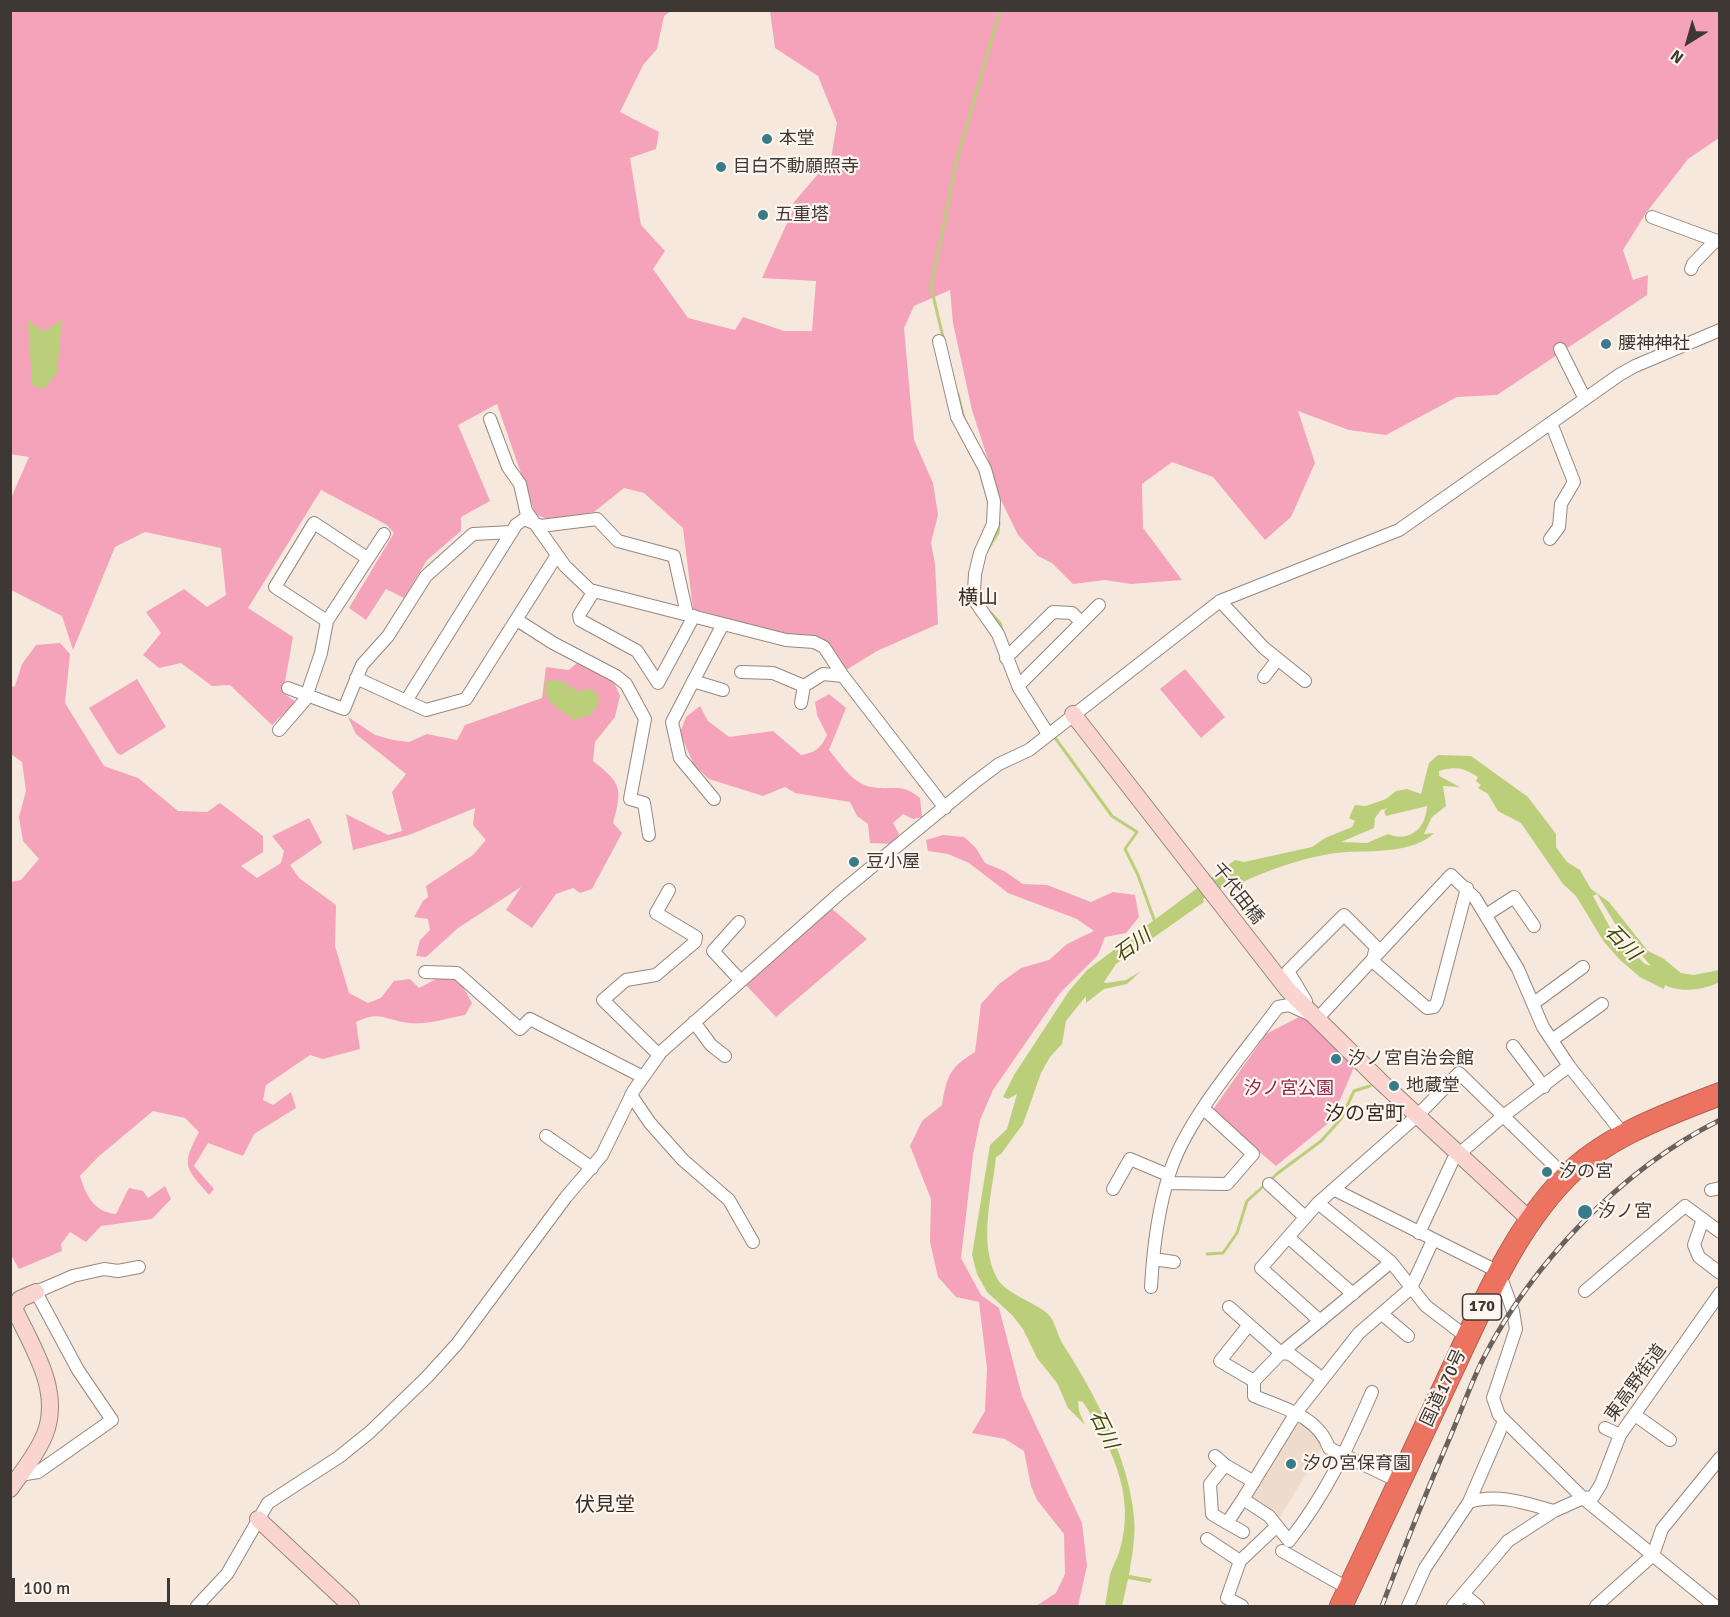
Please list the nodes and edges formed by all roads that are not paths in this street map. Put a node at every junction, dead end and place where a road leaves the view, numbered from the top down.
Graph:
1 (1652, 217) dead end
2 (1717, 241) edge
3 (1691, 269) dead end
4 (1719, 330) edge
5 (939, 341) dead end
6 (1560, 349) dead end
7 (1585, 399) junction
8 (490, 419) dead end
9 (1551, 423) junction
10 (533, 523) junction
11 (512, 532) junction
12 (384, 534) dead end
13 (1550, 539) dead end
14 (557, 555) junction
15 (368, 558) junction
16 (594, 591) junction
17 (1220, 601) junction
18 (1099, 605) dead end
19 (691, 615) junction
20 (517, 620) junction
21 (327, 621) junction
22 (1081, 622) junction
23 (723, 624) junction
24 (1006, 658) junction
25 (1278, 659) junction
26 (741, 672) dead end
27 (843, 676) junction
28 (1264, 677) dead end
29 (356, 678) junction
30 (693, 681) junction
31 (1305, 681) dead end
32 (1018, 686) junction
33 (804, 687) junction
34 (288, 688) dead end
35 (723, 690) dead end
36 (307, 695) junction
37 (406, 701) junction
38 (801, 703) dead end
39 (1073, 714) junction
40 (279, 730) dead end
41 (1048, 734) junction
42 (714, 799) dead end
43 (945, 808) junction
44 (649, 835) dead end
45 (1467, 888) junction
46 (669, 890) dead end
47 (1486, 915) junction
48 (739, 922) dead end
49 (1528, 922) dead end
50 (1373, 959) junction
51 (1583, 967) dead end
52 (425, 972) dead end
53 (740, 980) junction
54 (1533, 1003) junction
55 (1602, 1004) dead end
56 (1314, 1014) junction
57 (694, 1022) junction
58 (1552, 1040) junction
59 (1513, 1046) dead end
60 (659, 1055) junction
61 (725, 1056) dead end
62 (1569, 1066) junction
63 (643, 1077) junction
64 (1544, 1087) junction
65 (1719, 1094) edge
66 (631, 1095) junction
67 (1204, 1109) junction
68 (1418, 1114) junction
69 (1502, 1117) junction
70 (1624, 1135) junction
71 (546, 1136) dead end
72 (1459, 1154) junction
73 (592, 1168) junction
74 (1566, 1177) junction
75 (1168, 1179) junction
76 (1269, 1184) dead end
77 (1113, 1189) dead end
78 (1335, 1190) junction
79 (1318, 1203) junction
80 (1305, 1217) junction
81 (1529, 1219) junction
82 (1702, 1219) junction
83 (1719, 1232) edge
84 (1419, 1233) junction
85 (1288, 1237) junction
86 (1433, 1240) junction
87 (753, 1242) dead end
88 (1153, 1259) junction
89 (1174, 1262) dead end
90 (1391, 1262) junction
91 (139, 1267) dead end
92 (1499, 1272) junction
93 (1719, 1273) edge
94 (1151, 1287) dead end
95 (1411, 1288) junction
96 (1585, 1291) dead end
97 (36, 1292) junction
98 (1353, 1293) junction
99 (1719, 1293) edge
100 (1229, 1307) dead end
101 (1382, 1314) junction
102 (1320, 1321) junction
103 (1248, 1326) junction
104 (1408, 1336) dead end
105 (1467, 1338) junction
106 (1281, 1353) junction
107 (1323, 1379) junction
108 (1254, 1381) junction
109 (1372, 1392) dead end
110 (1296, 1413) junction
111 (1635, 1415) junction
112 (1504, 1421) junction
113 (1605, 1428) dead end
114 (1620, 1435) junction
115 (1670, 1440) dead end
116 (1344, 1455) junction
117 (1215, 1456) dead end
118 (1719, 1458) edge
119 (1225, 1465) junction
120 (20, 1475) junction
121 (1254, 1482) junction
122 (1400, 1482) junction
123 (10, 1489) edge
124 (1583, 1498) junction
125 (1243, 1499) junction
126 (1468, 1502) junction
127 (1554, 1511) junction
128 (258, 1519) junction
129 (1227, 1523) junction
130 (1277, 1526) junction
131 (1243, 1532) dead end
132 (1207, 1539) dead end
133 (1282, 1551) dead end
134 (1653, 1555) junction
135 (1240, 1561) junction
136 (1463, 1594) junction
137 (1345, 1598) edge
138 (1603, 1604) edge
139 (197, 1606) edge
140 (351, 1606) edge
141 (1242, 1606) edge
142 (1408, 1606) edge
143 (1453, 1606) edge
144 (1478, 1606) edge
145 (1715, 1606) edge

1 - 2 street
2 - 3 street
4 - 7 street
5 - 24 street
6 - 7 street
7 - 9 street
8 - 10 street
9 - 13 street
9 - 17 street
10 - 11 street
10 - 14 street
10 - 19 street
11 - 29 street
11 - 37 street
12 - 15 street
14 - 16 street
14 - 20 street
15 - 21 street
15 - 21 street
16 - 19 street
16 - 19 street
17 - 25 street
17 - 39 street
18 - 22 street
19 - 23 street
20 - 37 street
20 - 44 street
21 - 36 street
22 - 24 street
22 - 32 street
23 - 27 street
23 - 30 street
24 - 32 street
25 - 28 street
25 - 31 street
26 - 33 street
27 - 33 street
27 - 43 street
29 - 36 street
29 - 37 street
30 - 35 street
30 - 42 street
32 - 41 street
33 - 38 street
34 - 36 street
36 - 40 street
39 - 41 street
39 - 56 street, 千代田橋
41 - 43 street
43 - 53 street
45 - 47 street
45 - 50 street
45 - 50 street
46 - 60 street
47 - 49 street
47 - 54 street
48 - 53 street
50 - 56 street
50 - 56 street
51 - 54 street
52 - 63 street
53 - 57 street
54 - 58 street
55 - 58 street
56 - 67 street
56 - 68 street, 千代田橋
57 - 60 street
57 - 61 street
58 - 62 street
59 - 64 street
60 - 63 street
62 - 64 street
62 - 70 street
63 - 66 street
64 - 69 street
65 - 70 highway, 国道170号 / 170
66 - 73 street
66 - 87 street
67 - 75 street
67 - 75 street
68 - 69 street
68 - 72 street, 千代田橋
68 - 78 street
69 - 72 street
69 - 74 street
70 - 74 highway, 国道170号 / 170
71 - 73 street
72 - 81 street, 千代田橋
72 - 84 street
73 - 128 street
74 - 81 highway, 国道170号 / 170
75 - 77 street
75 - 88 street
76 - 80 street
78 - 79 street
78 - 84 street
79 - 80 street
79 - 90 street
80 - 85 street
81 - 92 highway, 国道170号 / 170
82 - 83 street
82 - 93 street
82 - 96 street
84 - 86 street
85 - 98 street
85 - 102 street
86 - 92 street
86 - 95 street
88 - 89 street
88 - 94 street
90 - 95 street
90 - 98 street
91 - 97 street
92 - 105 highway, 国道170号 / 170
92 - 112 street
95 - 101 street
95 - 105 street
97 - 120 street
97 - 120 street
98 - 102 street
99 - 111 street, 東高野街道
100 - 103 street
101 - 104 street
101 - 107 street
102 - 106 street
103 - 106 street
103 - 108 street
105 - 122 highway, 国道170号 / 170
106 - 107 street
106 - 108 street
107 - 110 street
108 - 110 street
109 - 116 street
110 - 116 street
110 - 121 street
111 - 114 street, 東高野街道
111 - 115 street
112 - 124 street
112 - 126 street
113 - 114 street
114 - 124 street, 東高野街道
116 - 122 street
116 - 130 street
117 - 119 street
118 - 134 street
119 - 121 street
119 - 129 street
120 - 123 street
121 - 125 street
122 - 137 highway, 国道170号 / 170
124 - 127 street, 東高野街道
124 - 134 street
125 - 129 street
125 - 130 street
126 - 127 street
126 - 142 street
127 - 136 street, 東高野街道
128 - 139 street
128 - 140 street
129 - 131 street
130 - 135 street
132 - 135 street
133 - 137 street
134 - 138 street
134 - 145 street
135 - 141 street
136 - 143 street, 東高野街道
136 - 144 street

